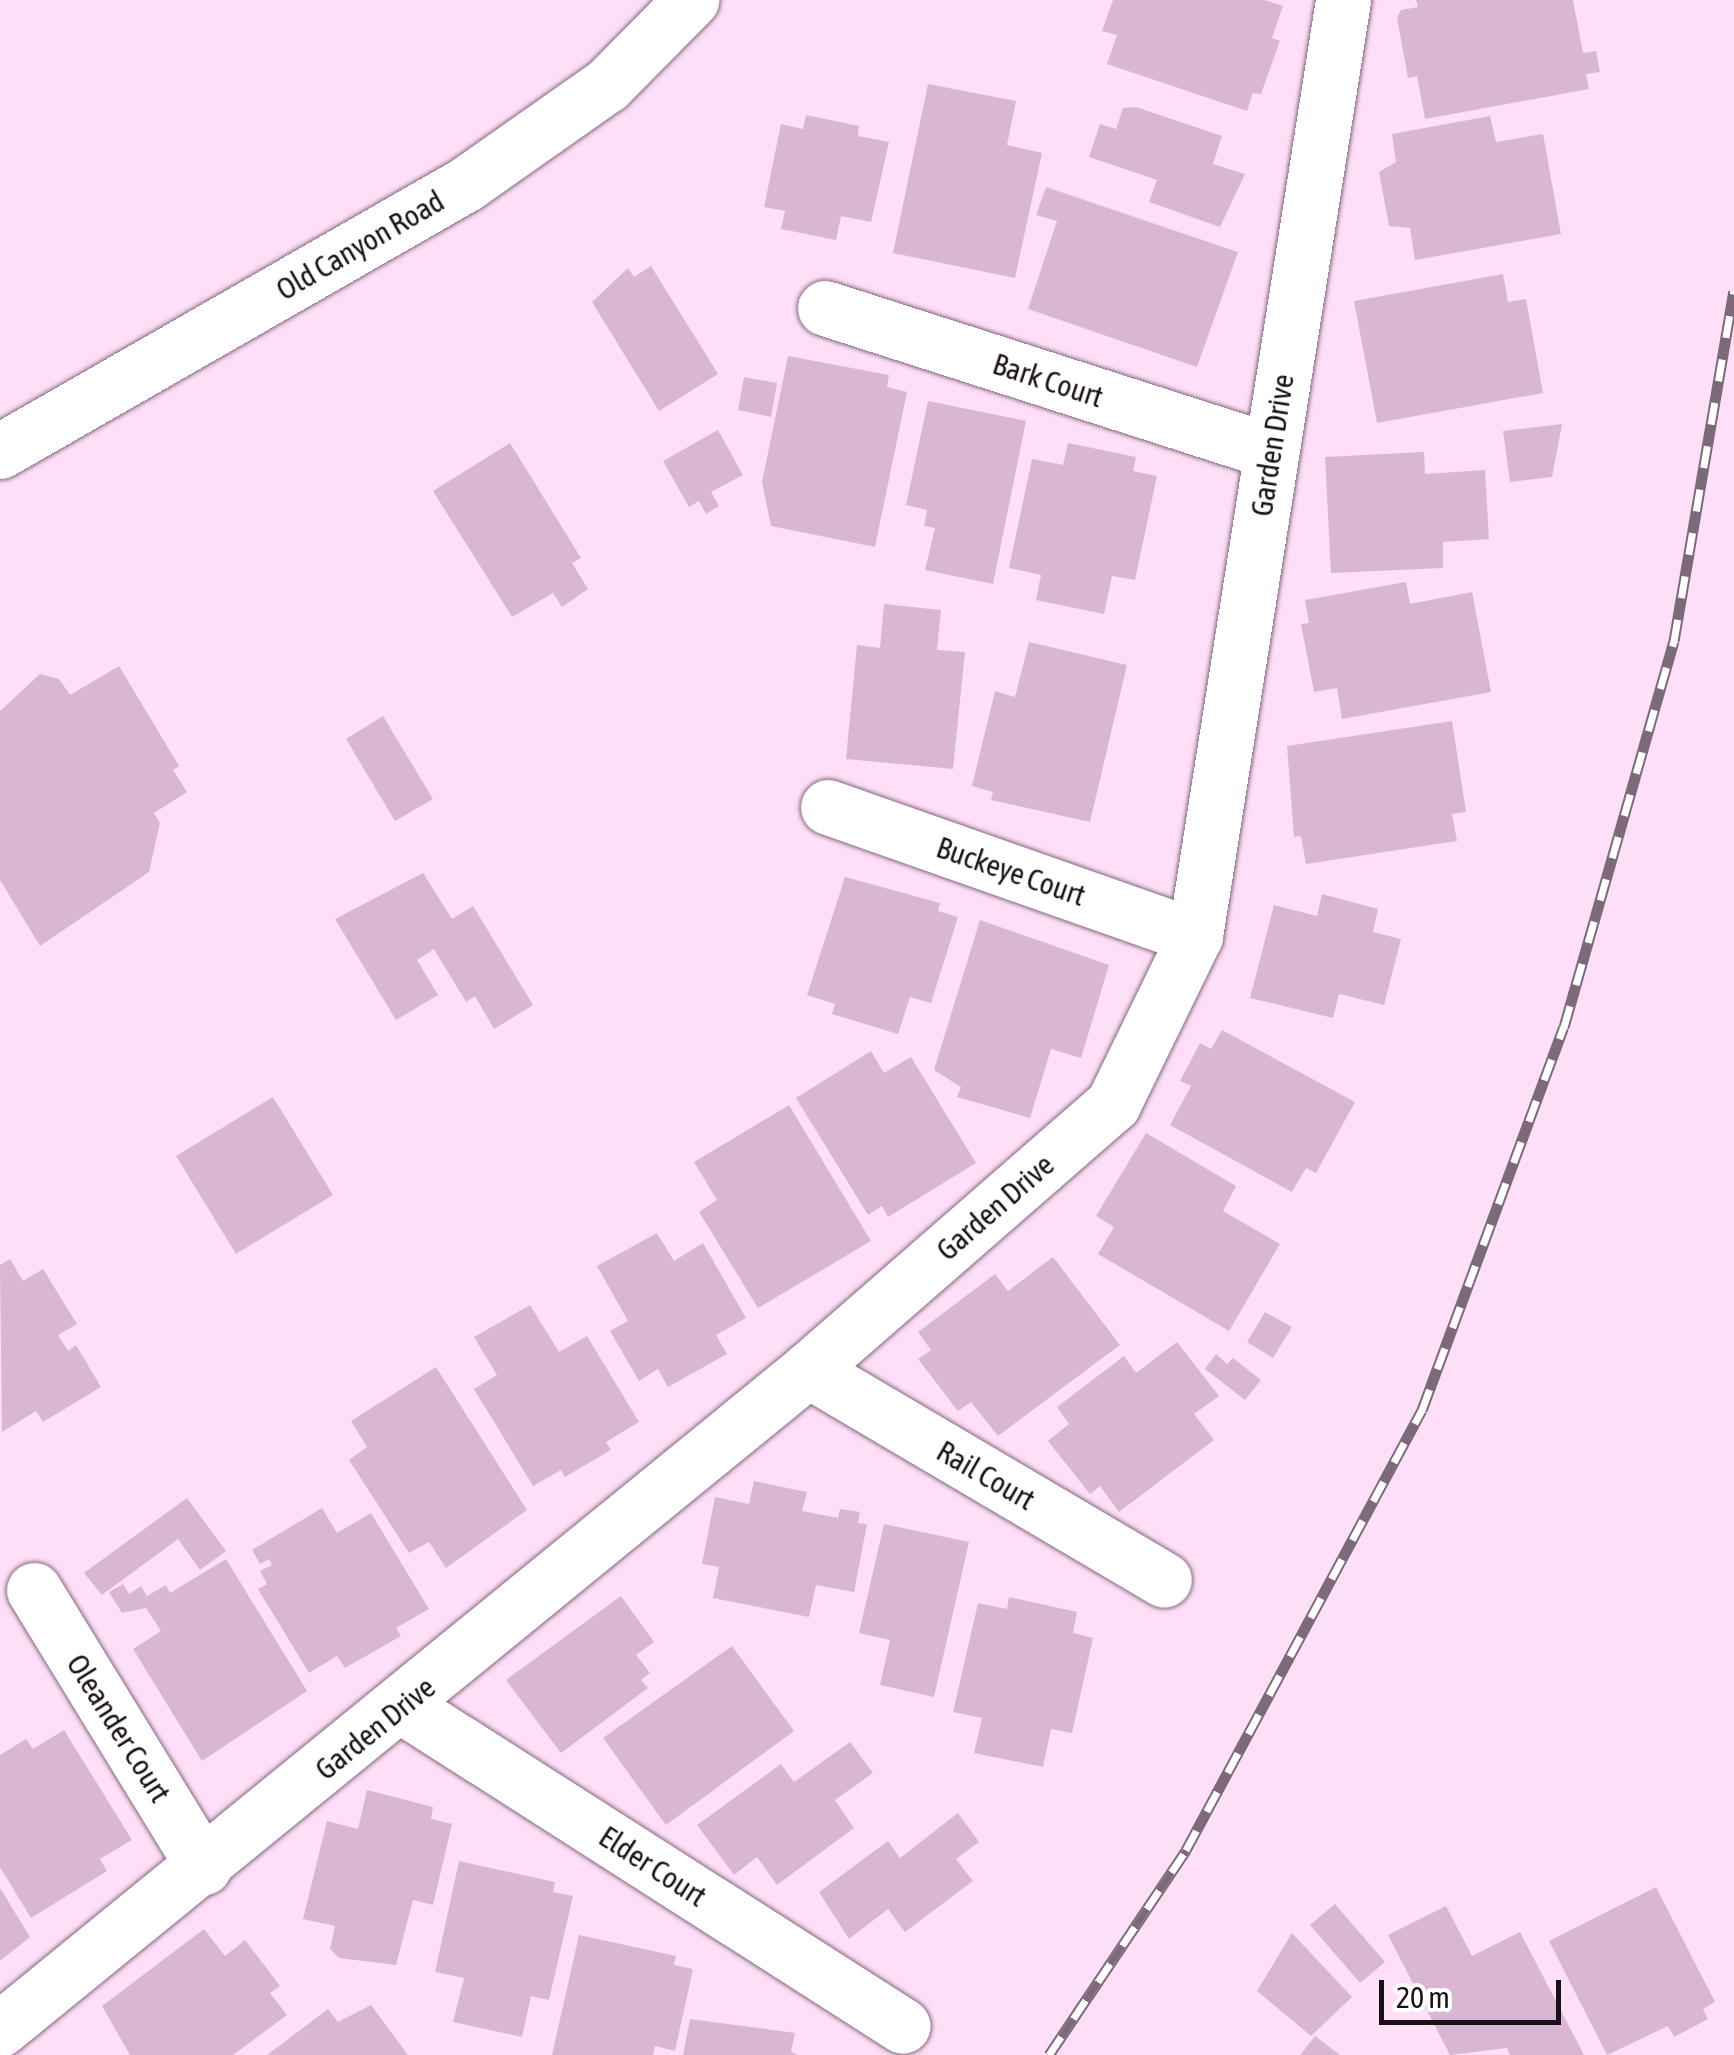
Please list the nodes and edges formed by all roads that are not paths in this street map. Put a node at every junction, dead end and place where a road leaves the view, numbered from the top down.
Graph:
1 (691, 0) edge
2 (1343, 0) edge
3 (825, 308) dead end
4 (0, 451) edge
5 (1271, 452) junction
6 (828, 806) dead end
7 (1195, 936) junction
8 (808, 1370) junction
9 (1164, 1580) dead end
10 (34, 1590) dead end
11 (402, 1706) junction
12 (204, 1867) junction
13 (903, 2026) dead end
14 (0, 2029) edge
15 (0, 2051) edge
16 (6, 2055) edge

1 - 4 street, Old Canyon Road
2 - 5 street, Garden Drive
3 - 5 street, Bark Court
5 - 7 street, Garden Drive
6 - 7 street, Buckeye Court
7 - 8 street, Garden Drive
8 - 9 street, Rail Court
8 - 11 street, Garden Drive
10 - 12 street, Oleander Court
11 - 12 street, Garden Drive
11 - 13 street, Elder Court
12 - 14 street, Garden Drive
15 - 16 street

